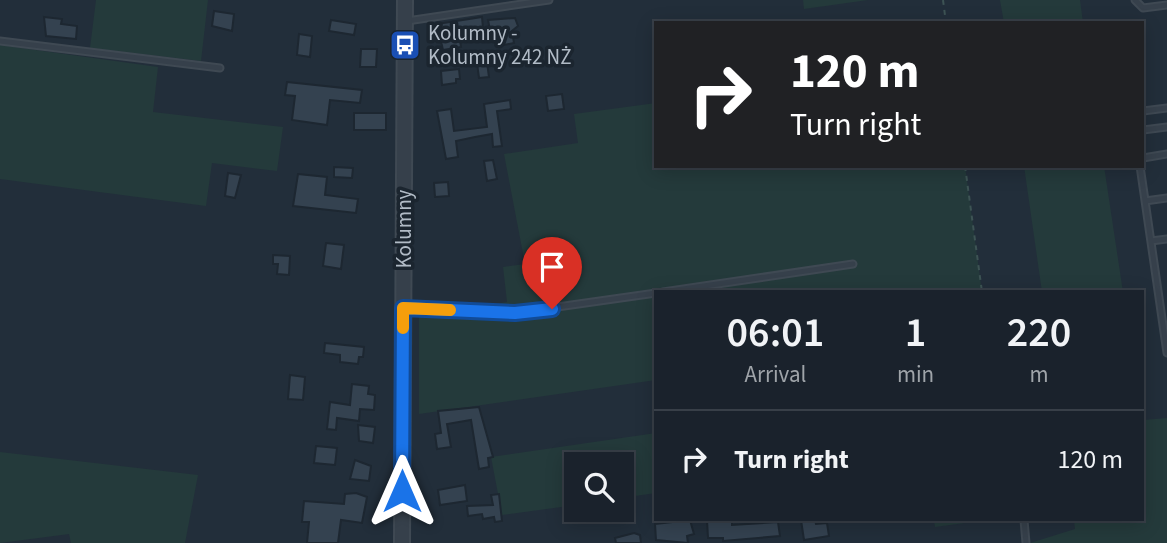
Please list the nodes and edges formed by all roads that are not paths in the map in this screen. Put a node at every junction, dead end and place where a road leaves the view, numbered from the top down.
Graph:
1 (405, 0) edge
2 (549, 0) edge
3 (1135, 0) edge
4 (1167, 5) edge
5 (405, 22) junction
6 (0, 41) edge
7 (220, 68) dead end
8 (1167, 107) edge
9 (1144, 111) edge
10 (1167, 127) edge
11 (1144, 130) edge
12 (1167, 154) edge
13 (1144, 158) edge
14 (1140, 168) edge
15 (1167, 198) edge
16 (1145, 201) junction
17 (1167, 239) edge
18 (1151, 241) junction
19 (853, 264) dead end
20 (677, 290) edge
21 (654, 293) edge
22 (403, 308) junction
23 (1167, 353) edge
24 (1024, 521) edge
25 (402, 543) edge
26 (1027, 543) edge

1 - 5 street, Kolumny
2 - 5 lane
3 - 4 lane
5 - 22 street, Kolumny
6 - 7 lane
8 - 9 lane
10 - 11 lane
12 - 13 lane
14 - 16 lane
15 - 16 lane
16 - 18 lane
17 - 18 lane
18 - 23 lane
19 - 20 lane
21 - 22 lane
22 - 25 street, Kolumny
24 - 26 lane

